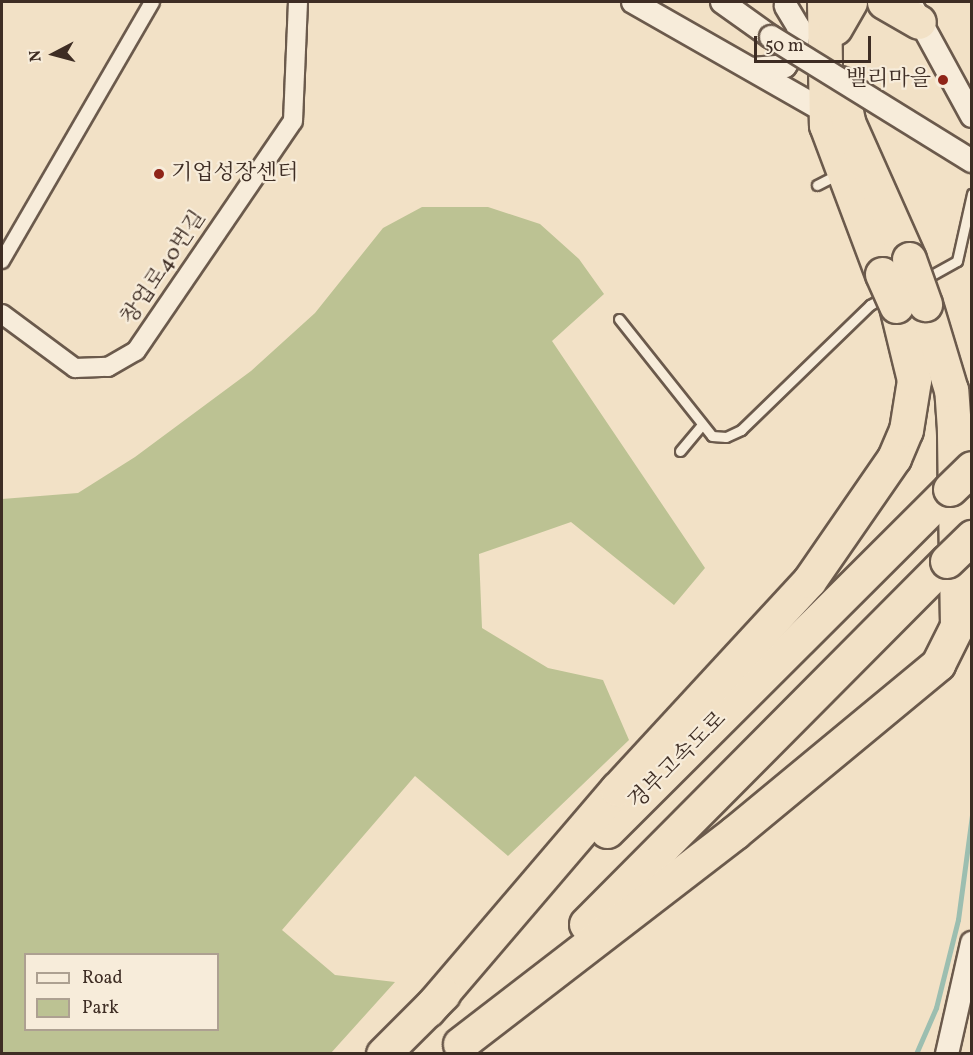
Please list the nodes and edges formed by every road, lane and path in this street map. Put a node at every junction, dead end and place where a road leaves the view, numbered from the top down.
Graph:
1 (152, 2) edge
2 (298, 2) edge
3 (633, 2) edge
4 (722, 2) edge
5 (884, 2) edge
6 (785, 3) edge
7 (836, 8) edge
8 (915, 12) edge
9 (752, 69) junction
10 (824, 111) junction
11 (972, 116) edge
12 (972, 160) edge
13 (972, 194) edge
14 (2, 261) edge
15 (895, 267) junction
16 (910, 305) junction
17 (2, 314) edge
18 (619, 319) dead end
19 (702, 425) junction
20 (680, 451) dead end
21 (961, 479) edge
22 (972, 537) edge
23 (972, 944) edge
24 (428, 1010) junction
25 (965, 1017) edge
26 (455, 1049) edge
27 (384, 1053) edge
28 (947, 1053) edge

1 - 14 street
2 - 17 street, 창업로40번길
3 - 9 street
4 - 12 street, bridge
5 - 8 highway
6 - 9 street
7 - 10 highway
7 - 15 highway
8 - 11 street
9 - 10 street
10 - 15 highway
13 - 19 lane
15 - 16 highway, bridge
16 - 24 highway
16 - 26 highway
18 - 19 lane
19 - 20 lane
21 - 24 highway, 경부고속도로
22 - 26 highway, bridge
23 - 25 street
24 - 27 highway, 경부고속도로
25 - 28 street

